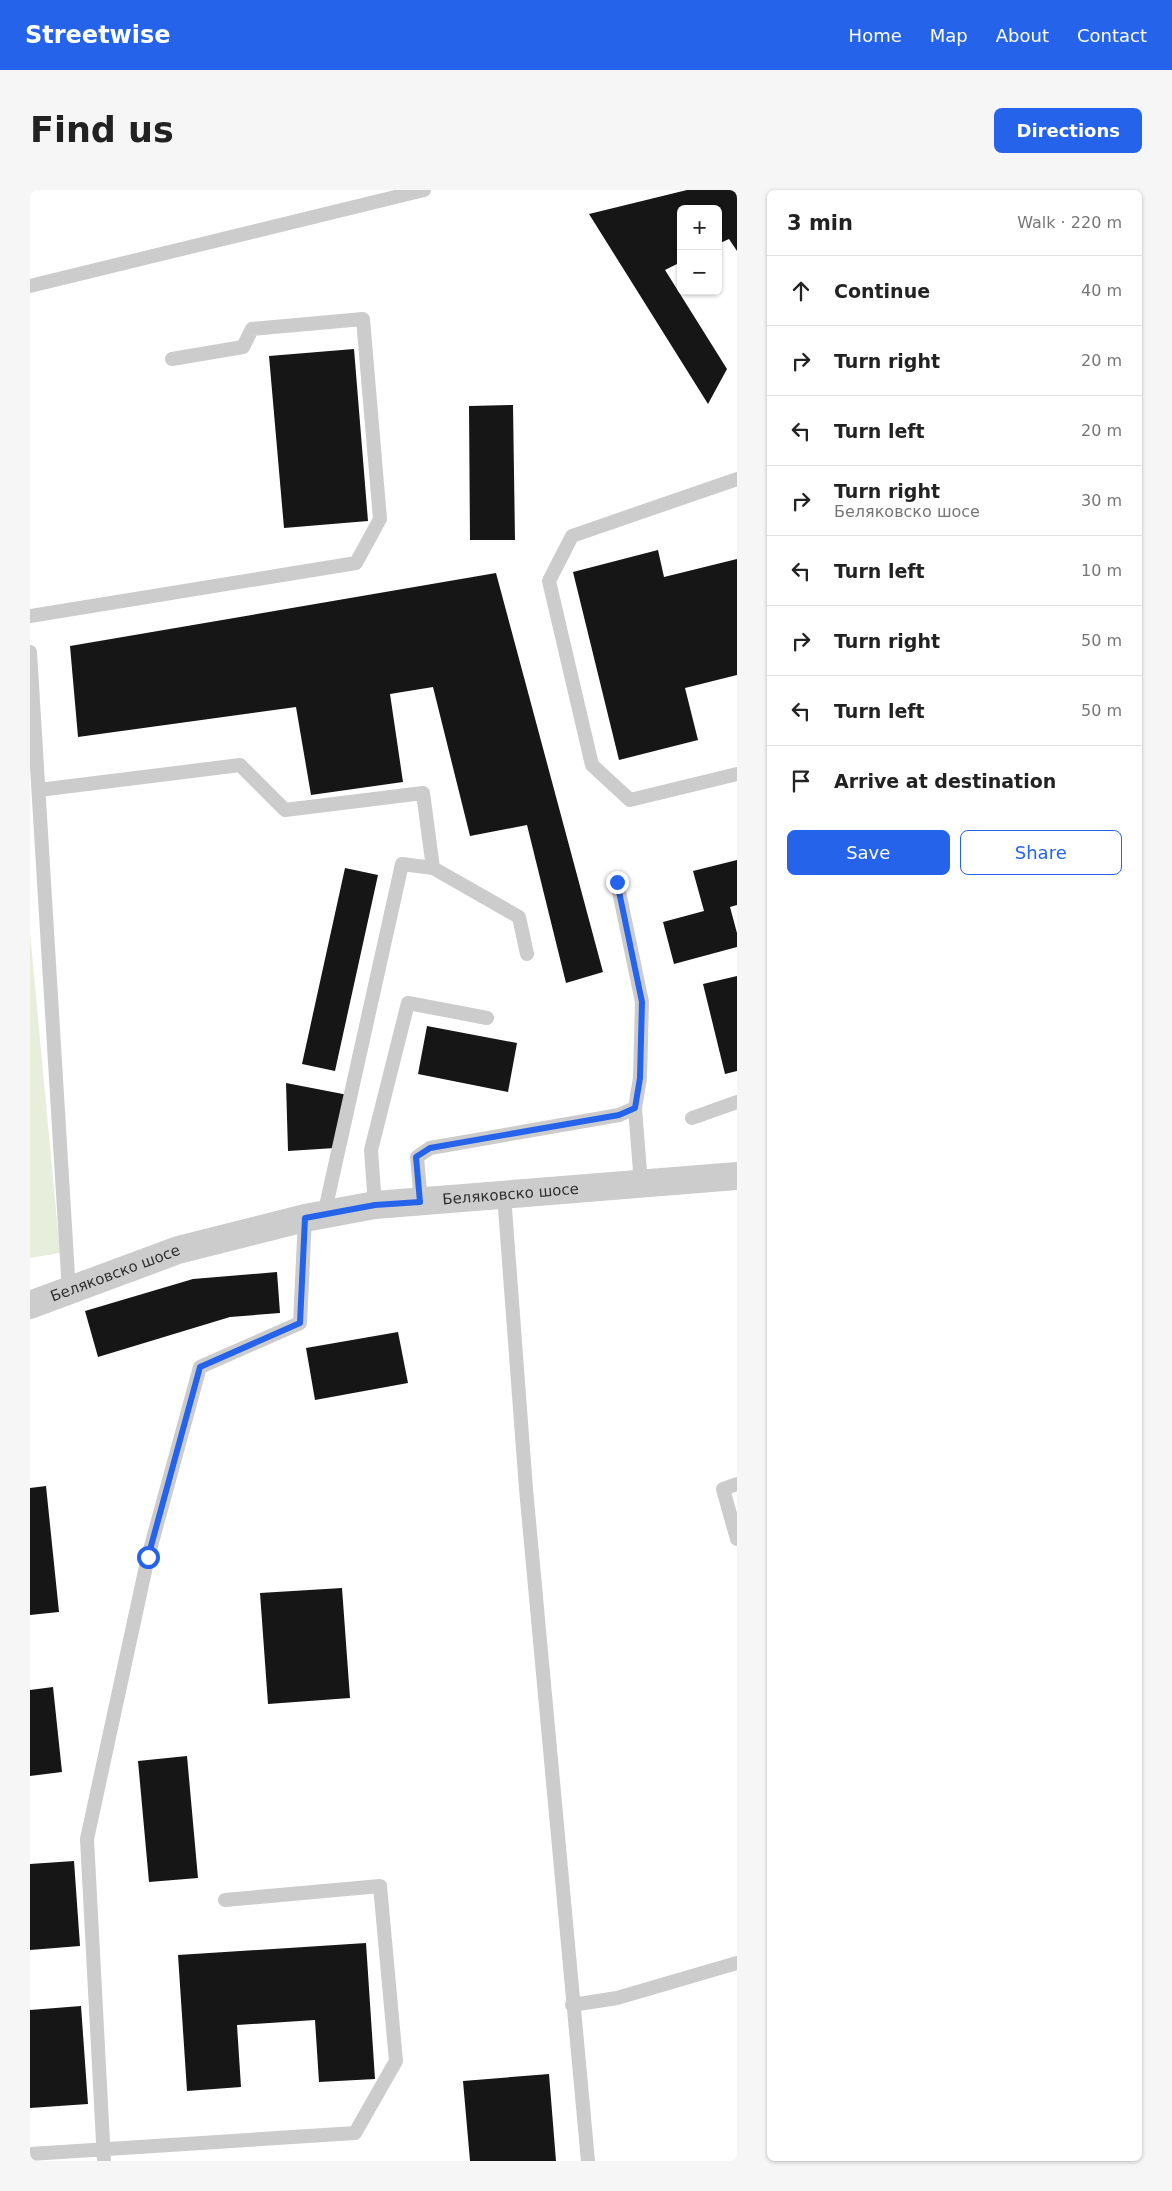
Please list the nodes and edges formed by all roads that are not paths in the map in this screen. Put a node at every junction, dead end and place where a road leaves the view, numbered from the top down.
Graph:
1 (424, 190) edge
2 (30, 286) edge
3 (172, 359) dead end
4 (737, 479) edge
5 (30, 616) edge
6 (30, 652) edge
7 (737, 774) edge
8 (39, 790) junction
9 (433, 868) junction
10 (617, 882) dead end
11 (527, 954) dead end
12 (487, 1018) dead end
13 (737, 1102) edge
14 (635, 1108) junction
15 (692, 1118) dead end
16 (737, 1176) edge
17 (641, 1184) junction
18 (504, 1195) junction
19 (420, 1202) junction
20 (375, 1205) junction
21 (315, 1216) junction
22 (68, 1292) junction
23 (30, 1305) edge
24 (737, 1484) edge
25 (737, 1539) edge
26 (225, 1900) dead end
27 (737, 1964) edge
28 (572, 2006) junction
29 (30, 2154) edge
30 (104, 2155) edge
31 (588, 2161) edge

1 - 2 lane
3 - 5 lane
4 - 7 lane
6 - 8 lane
8 - 9 lane
8 - 22 lane
9 - 11 lane
9 - 21 lane
10 - 14 lane
12 - 20 lane
13 - 15 lane
14 - 17 lane
14 - 19 lane
16 - 17 street, Беляковско шосе
17 - 18 street, Беляковско шосе
18 - 19 street, Беляковско шосе
18 - 28 lane
19 - 20 street, Беляковско шосе
20 - 21 street, Беляковско шосе
21 - 22 street, Беляковско шосе
21 - 30 lane
22 - 23 street, Беляковско шосе
24 - 25 lane
26 - 30 lane
27 - 28 lane
28 - 31 lane
29 - 30 lane

